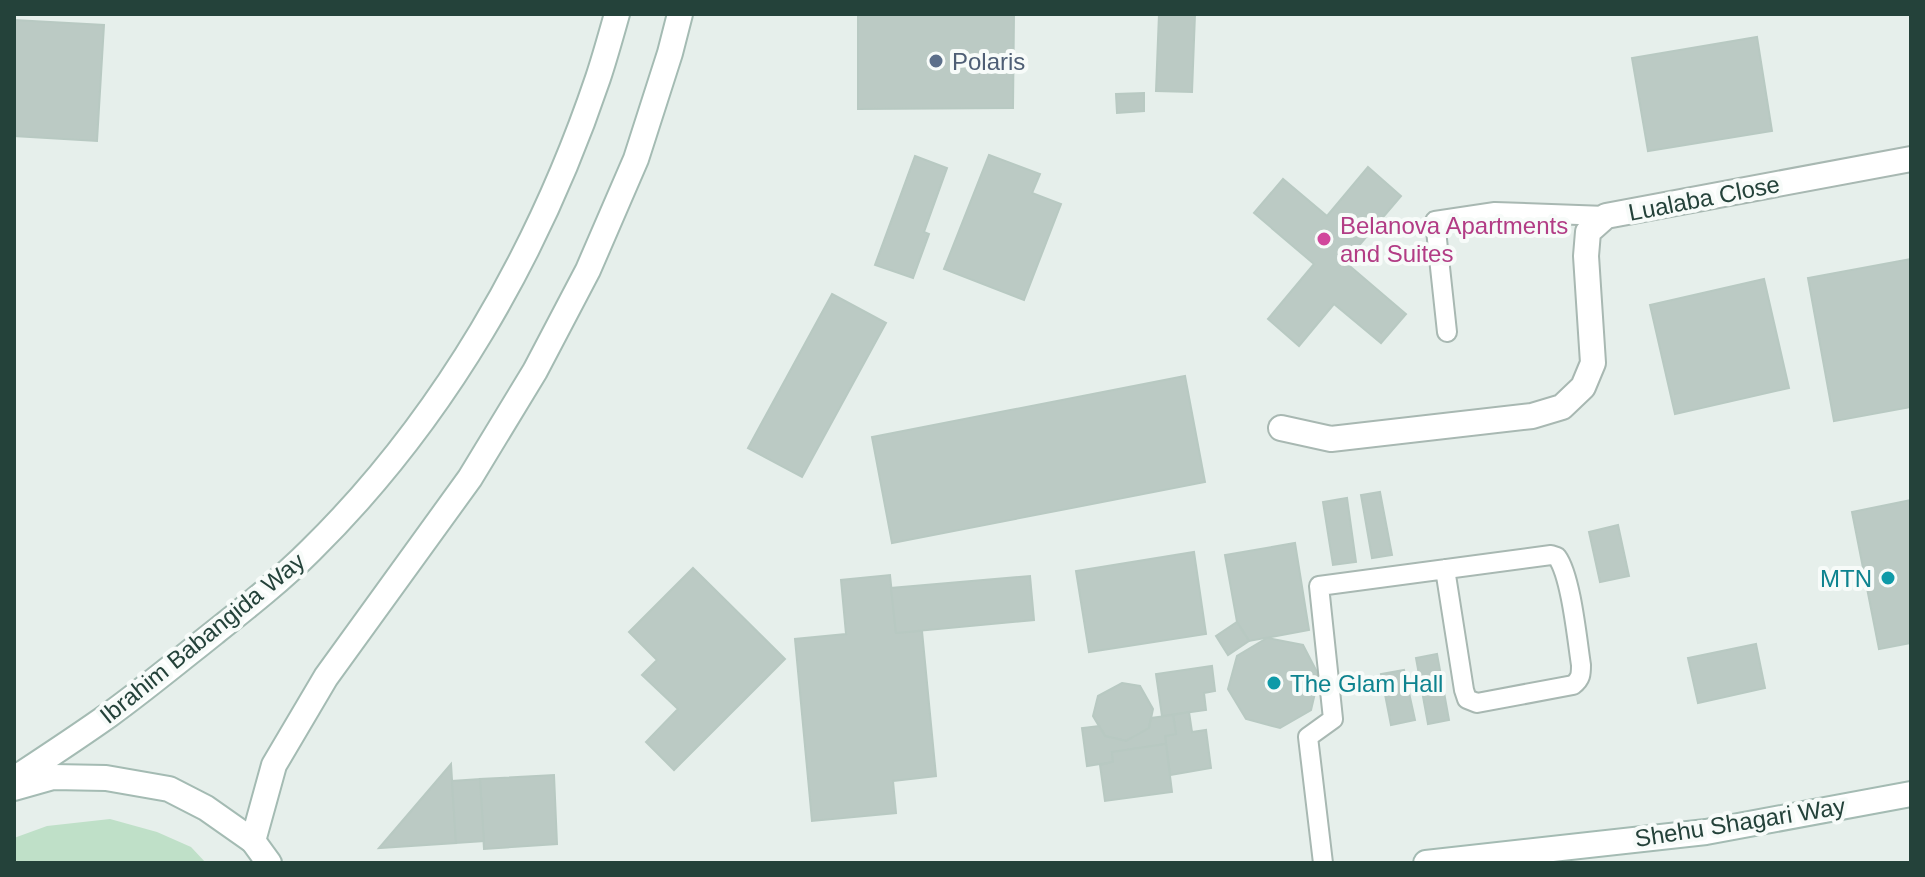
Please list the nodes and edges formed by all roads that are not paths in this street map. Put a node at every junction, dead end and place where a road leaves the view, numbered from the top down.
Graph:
1 (617, 14) edge
2 (680, 14) edge
3 (1911, 159) edge
4 (1606, 216) junction
5 (1447, 332) dead end
6 (1281, 428) dead end
7 (1445, 569) junction
8 (14, 779) edge
9 (14, 788) edge
10 (1911, 794) edge
11 (253, 841) junction
12 (269, 863) edge
13 (1323, 863) edge
14 (1426, 863) edge

1 - 8 main road, Ibrahim Babangida Way
2 - 11 main road
3 - 4 main road, Lualaba Close
4 - 5 lane
4 - 6 main road, Lualaba Close
7 - 7 lane
7 - 13 lane
9 - 11 main road
10 - 14 main road, Shehu Shagari Way
11 - 12 main road

